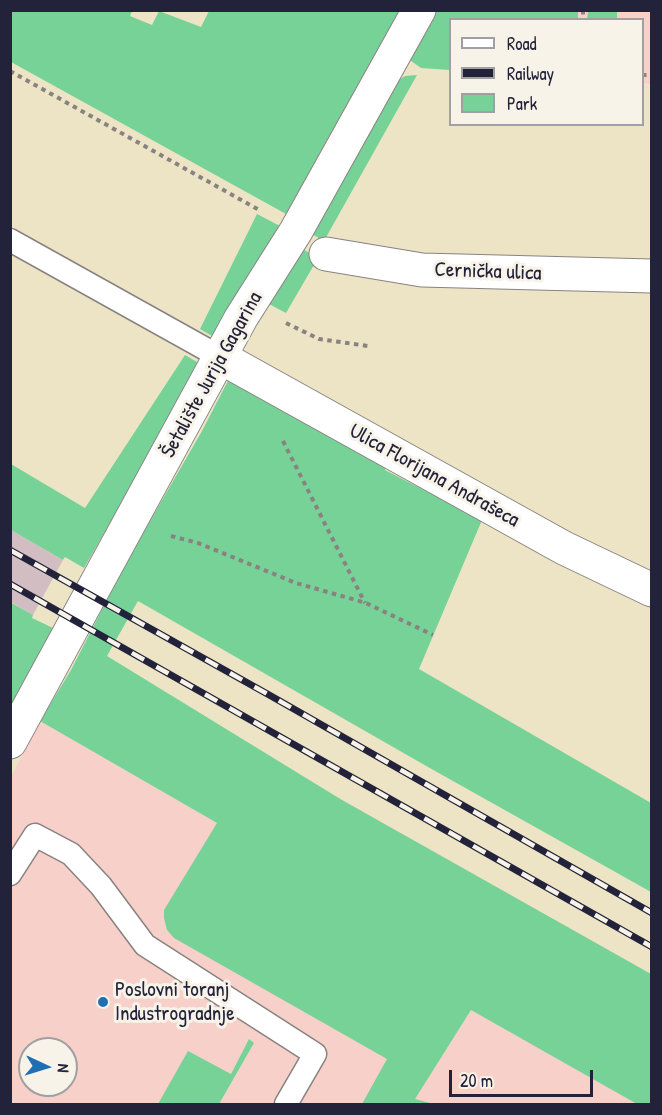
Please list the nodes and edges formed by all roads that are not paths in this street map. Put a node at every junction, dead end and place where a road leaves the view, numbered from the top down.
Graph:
1 (419, 10) edge
2 (10, 240) edge
3 (326, 254) dead end
4 (651, 276) edge
5 (220, 357) junction
6 (651, 590) edge
7 (10, 741) edge
8 (10, 874) edge
9 (286, 1104) edge

1 - 5 street, Šetalište Jurija Gagarina
2 - 5 lane
3 - 4 street, Cernička ulica
5 - 6 street, Ulica Florijana Andrašeca
5 - 7 street, Šetalište Jurija Gagarina
8 - 9 lane

